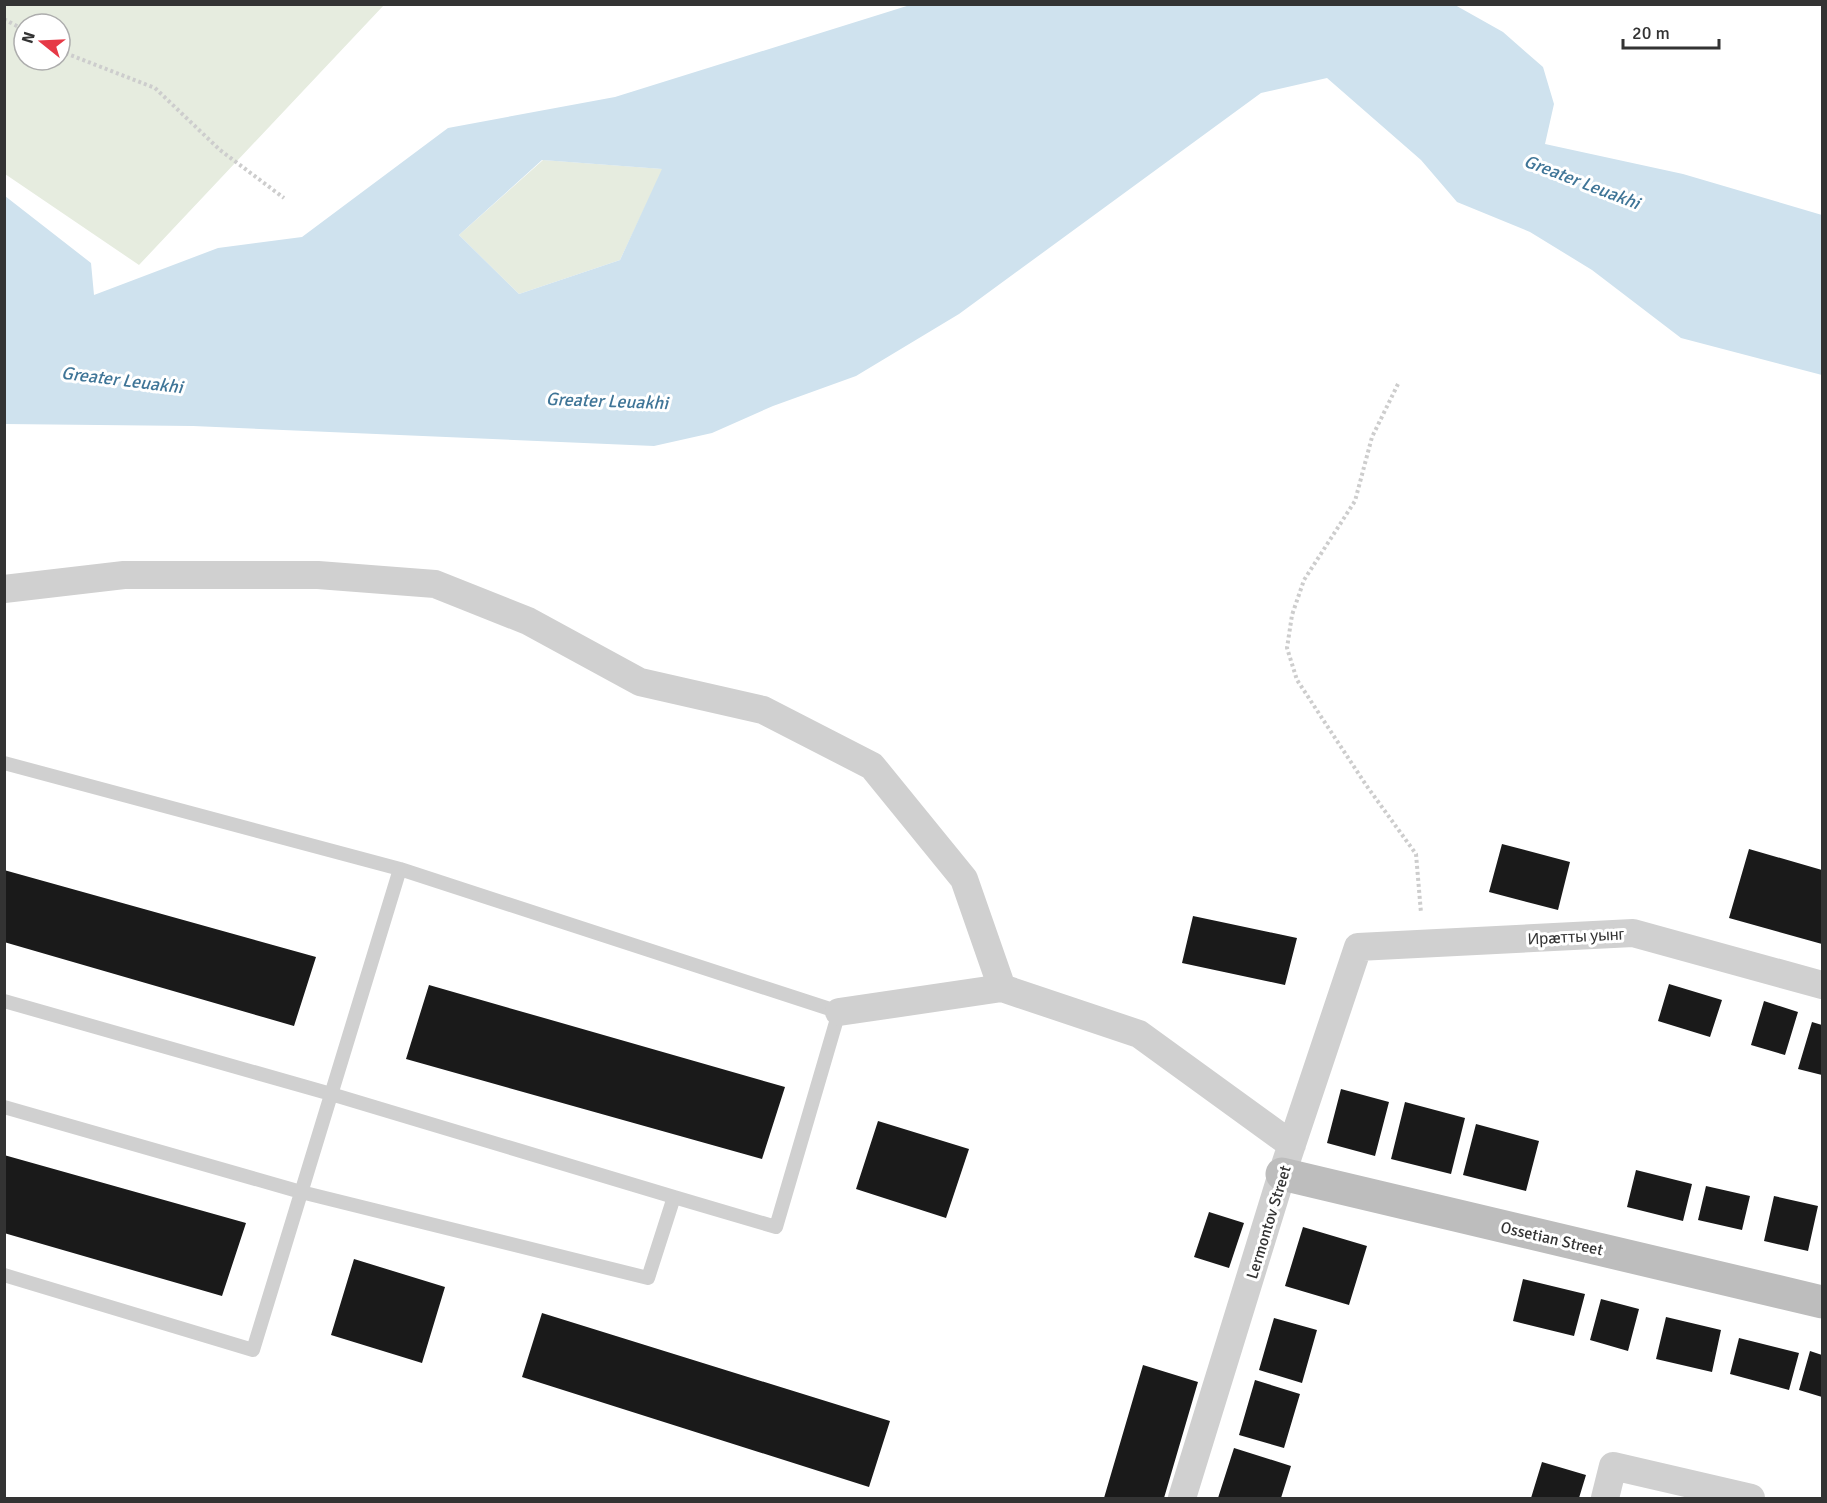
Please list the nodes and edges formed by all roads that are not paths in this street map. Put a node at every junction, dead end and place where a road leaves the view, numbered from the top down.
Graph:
1 (4, 589) edge
2 (4, 763) edge
3 (400, 869) junction
4 (1358, 947) joint
5 (1822, 985) edge
6 (1002, 988) junction
7 (4, 1001) edge
8 (839, 1012) junction
9 (332, 1094) junction
10 (4, 1107) edge
11 (1287, 1159) junction
12 (301, 1192) junction
13 (674, 1197) junction
14 (4, 1275) edge
15 (1822, 1302) edge
16 (1182, 1498) edge
17 (1605, 1498) edge
18 (1751, 1498) edge

1 - 6 street
2 - 3 lane
3 - 8 lane
3 - 9 lane
4 - 5 street, Ирæтты уынг
4 - 11 street, Lermontov Street
6 - 8 street
6 - 11 street
7 - 9 lane
8 - 13 lane
9 - 12 lane
9 - 13 lane
10 - 12 lane
11 - 15 street, Ossetian Street
11 - 16 street, Lermontov Street
12 - 13 lane
12 - 14 lane
17 - 18 street

